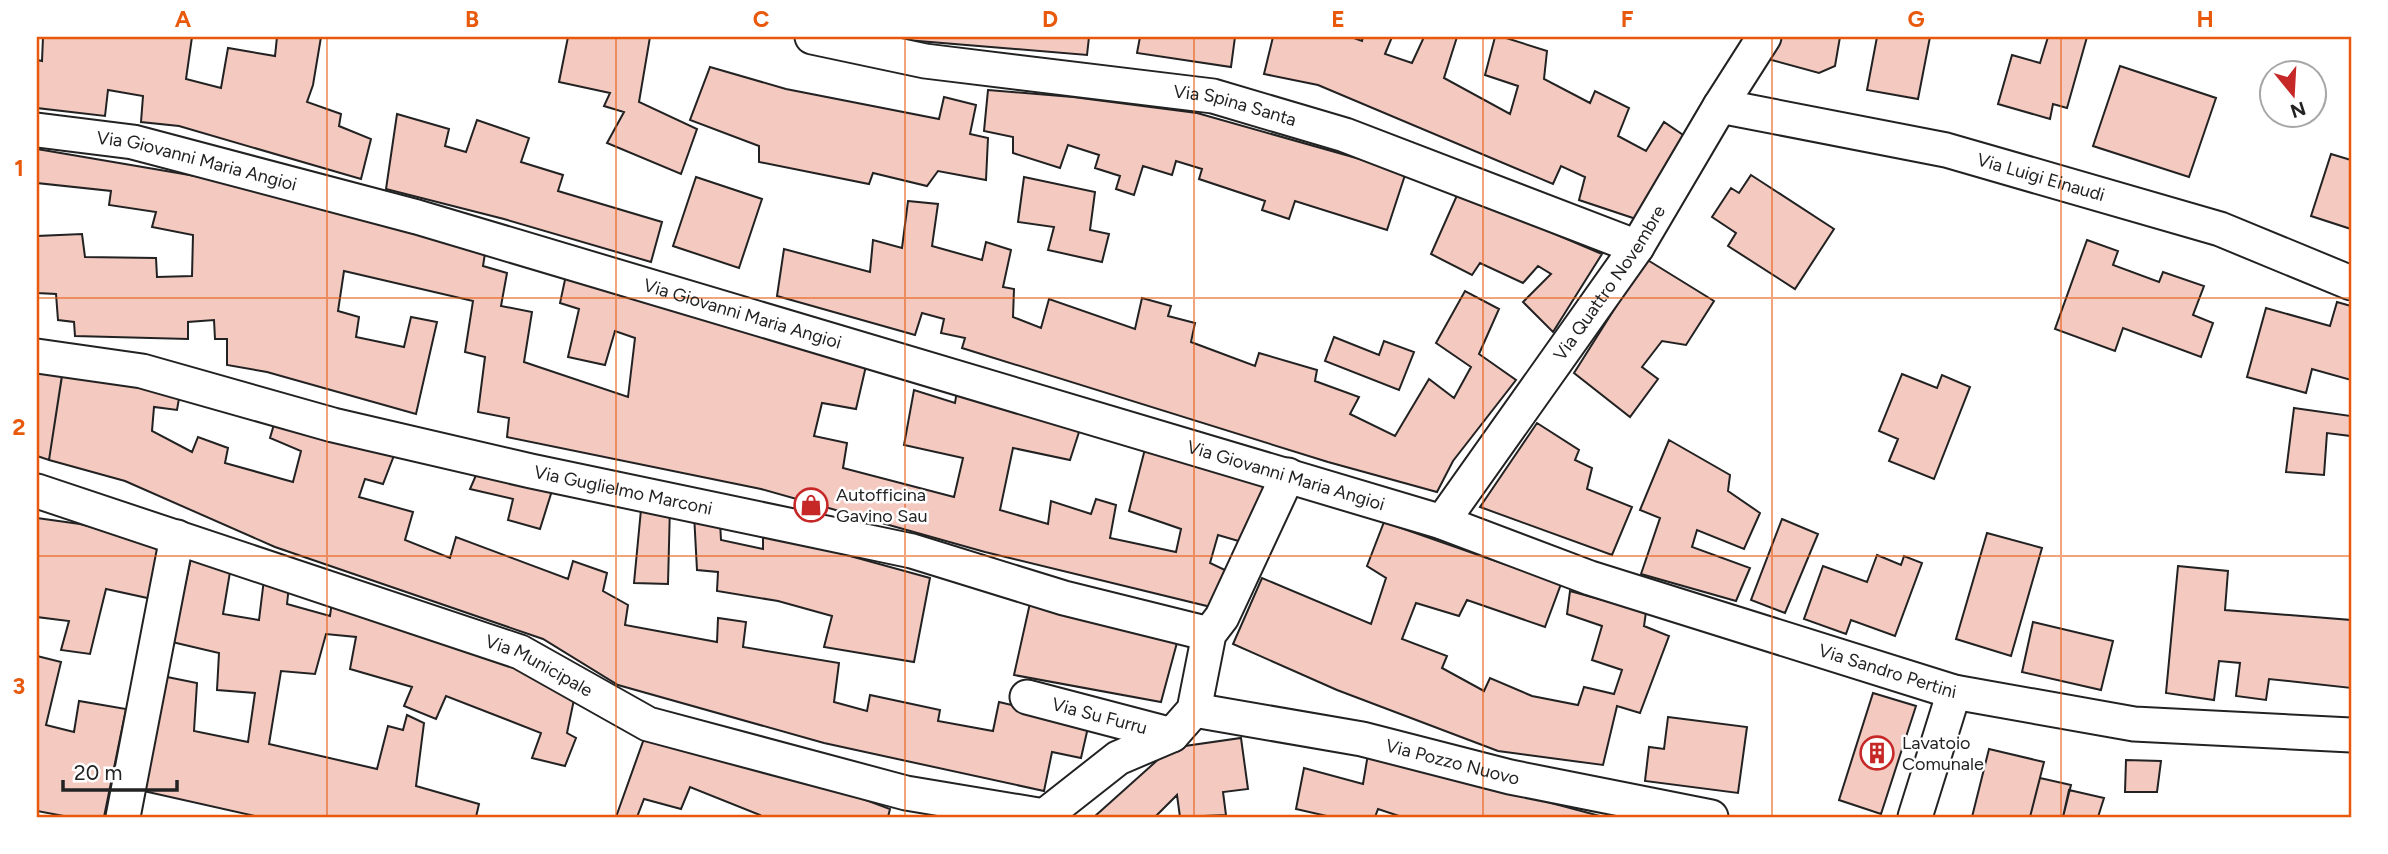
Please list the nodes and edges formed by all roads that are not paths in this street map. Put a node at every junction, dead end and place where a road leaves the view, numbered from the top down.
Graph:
1 (812, 37) edge
2 (1765, 37) edge
3 (1720, 106) junction
4 (37, 130) edge
5 (1637, 247) junction
6 (2351, 283) edge
7 (37, 356) edge
8 (1287, 475) junction
9 (37, 491) edge
10 (1442, 522) junction
11 (177, 537) junction
12 (1209, 634) junction
13 (1954, 692) junction
14 (1027, 697) dead end
15 (1194, 710) junction
16 (1172, 735) junction
17 (2351, 735) edge
18 (123, 817) edge
19 (1044, 817) edge
20 (1711, 817) edge
21 (1914, 817) edge

1 - 5 street, Via Spina Santa
2 - 3 street, Via Quattro Novembre
3 - 5 street, Via Quattro Novembre
3 - 6 street, Via Luigi Einaudi
4 - 8 street, Via Giovanni Maria Angioi
5 - 10 street, Via Quattro Novembre
7 - 12 street, Via Guglielmo Marconi
8 - 10 street, Via Giovanni Maria Angioi
8 - 12 street
9 - 11 street, Via Municipale
10 - 13 street, Via Sandro Pertini
11 - 18 street
11 - 19 street, Via Municipale
12 - 15 street
13 - 17 street, Via Sandro Pertini
13 - 21 street
14 - 16 street, Via Su Furru
15 - 16 street
15 - 20 street, Via Pozzo Nuovo
16 - 19 street

